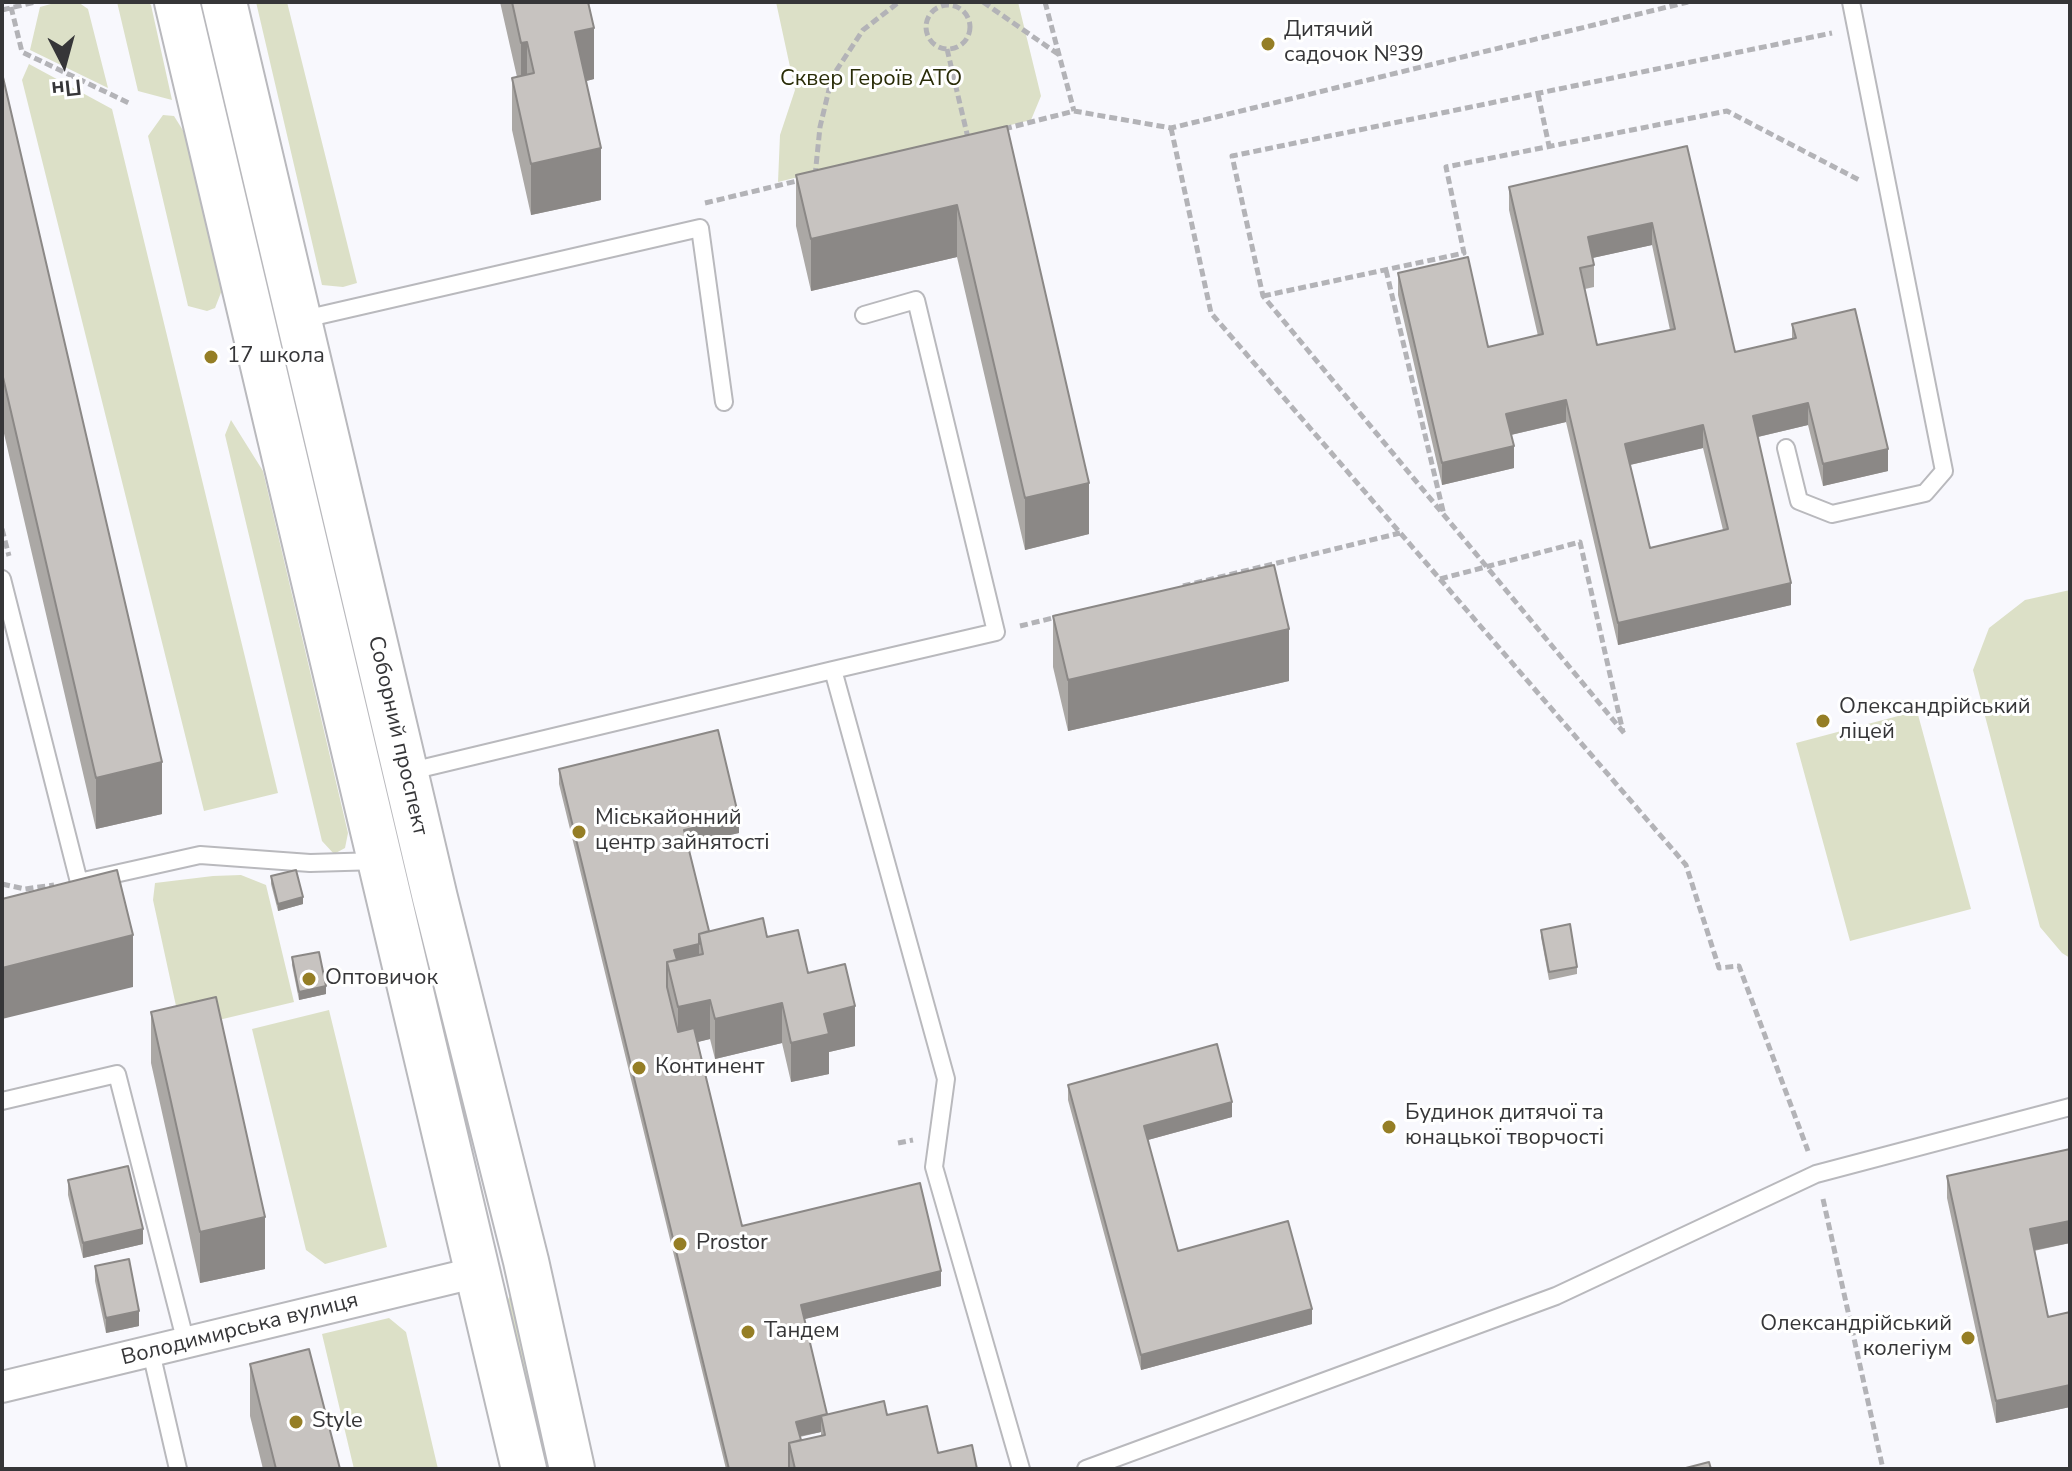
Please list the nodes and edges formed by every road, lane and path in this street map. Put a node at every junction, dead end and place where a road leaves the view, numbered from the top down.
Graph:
1 (32, 2) edge
2 (177, 2) edge
3 (224, 2) edge
4 (899, 2) edge
5 (983, 2) edge
6 (1045, 2) edge
7 (1688, 2) edge
8 (1851, 2) edge
9 (961, 5) edge
10 (11, 7) junction
11 (2, 10) edge
12 (1856, 28) junction
13 (947, 49) junction
14 (1059, 54) junction
15 (1538, 94) junction
16 (131, 104) dead end
17 (1074, 111) junction
18 (1171, 128) junction
19 (998, 131) edge
20 (983, 134) edge
21 (1549, 146) junction
22 (830, 173) edge
23 (815, 177) junction
24 (268, 191) junction
25 (1890, 197) junction
26 (224, 199) junction
27 (690, 206) dead end
28 (1386, 270) junction
29 (1263, 296) junction
30 (864, 315) dead end
31 (299, 320) junction
32 (724, 402) dead end
33 (1786, 448) dead end
34 (1444, 516) junction
35 (2, 529) edge
36 (1400, 533) junction
37 (10, 560) dead end
38 (1486, 567) junction
39 (2, 579) edge
40 (1440, 579) junction
41 (1175, 588) edge
42 (1071, 614) edge
43 (996, 632) junction
44 (833, 670) junction
45 (405, 772) junction
46 (381, 861) junction
47 (79, 882) junction
48 (2, 884) edge
49 (2, 1101) edge
50 (2070, 1107) edge
51 (916, 1140) dead end
52 (898, 1143) dead end
53 (1809, 1155) dead end
54 (1823, 1199) dead end
55 (526, 1261) junction
56 (478, 1272) junction
57 (186, 1343) junction
58 (151, 1352) junction
59 (2, 1387) edge
60 (178, 1469) edge
61 (524, 1469) edge
62 (572, 1469) edge
63 (1021, 1469) edge
64 (1086, 1469) edge
65 (1883, 1469) edge

1 - 10 path
2 - 26 main road, Соборний проспект
3 - 24 main road, Соборний проспект
4 - 23 path
5 - 14 path
6 - 14 path
7 - 18 path
8 - 12 lane
9 - 13 path
9 - 13 path
10 - 11 path
10 - 16 path
12 - 15 path
12 - 25 lane
13 - 20 path
14 - 17 path
15 - 21 path
15 - 29 path
17 - 18 path
17 - 19 path
18 - 36 path
21 - 25 path
21 - 28 path
22 - 23 path
23 - 27 path
24 - 26 main road
24 - 31 main road, Соборний проспект
25 - 33 lane
26 - 46 main road, Соборний проспект
28 - 29 path
28 - 34 path
29 - 34 path
30 - 43 lane
31 - 32 lane
31 - 45 main road, Соборний проспект
34 - 38 path
35 - 37 path
36 - 40 path
36 - 41 path
38 - 38 path
38 - 40 path
39 - 47 lane
40 - 53 path
42 - 43 path
43 - 44 lane
44 - 45 lane
44 - 63 lane
45 - 55 main road, Соборний проспект
46 - 47 lane
46 - 56 main road, Соборний проспект
47 - 48 path
49 - 57 lane
50 - 64 lane
51 - 52 path
54 - 65 path
55 - 56 main road
55 - 62 main road, Соборний проспект
56 - 57 street, Володимирська вулиця
56 - 61 main road, Соборний проспект
57 - 58 street, Володимирська вулиця
58 - 59 street, Володимирська вулиця
58 - 60 lane

